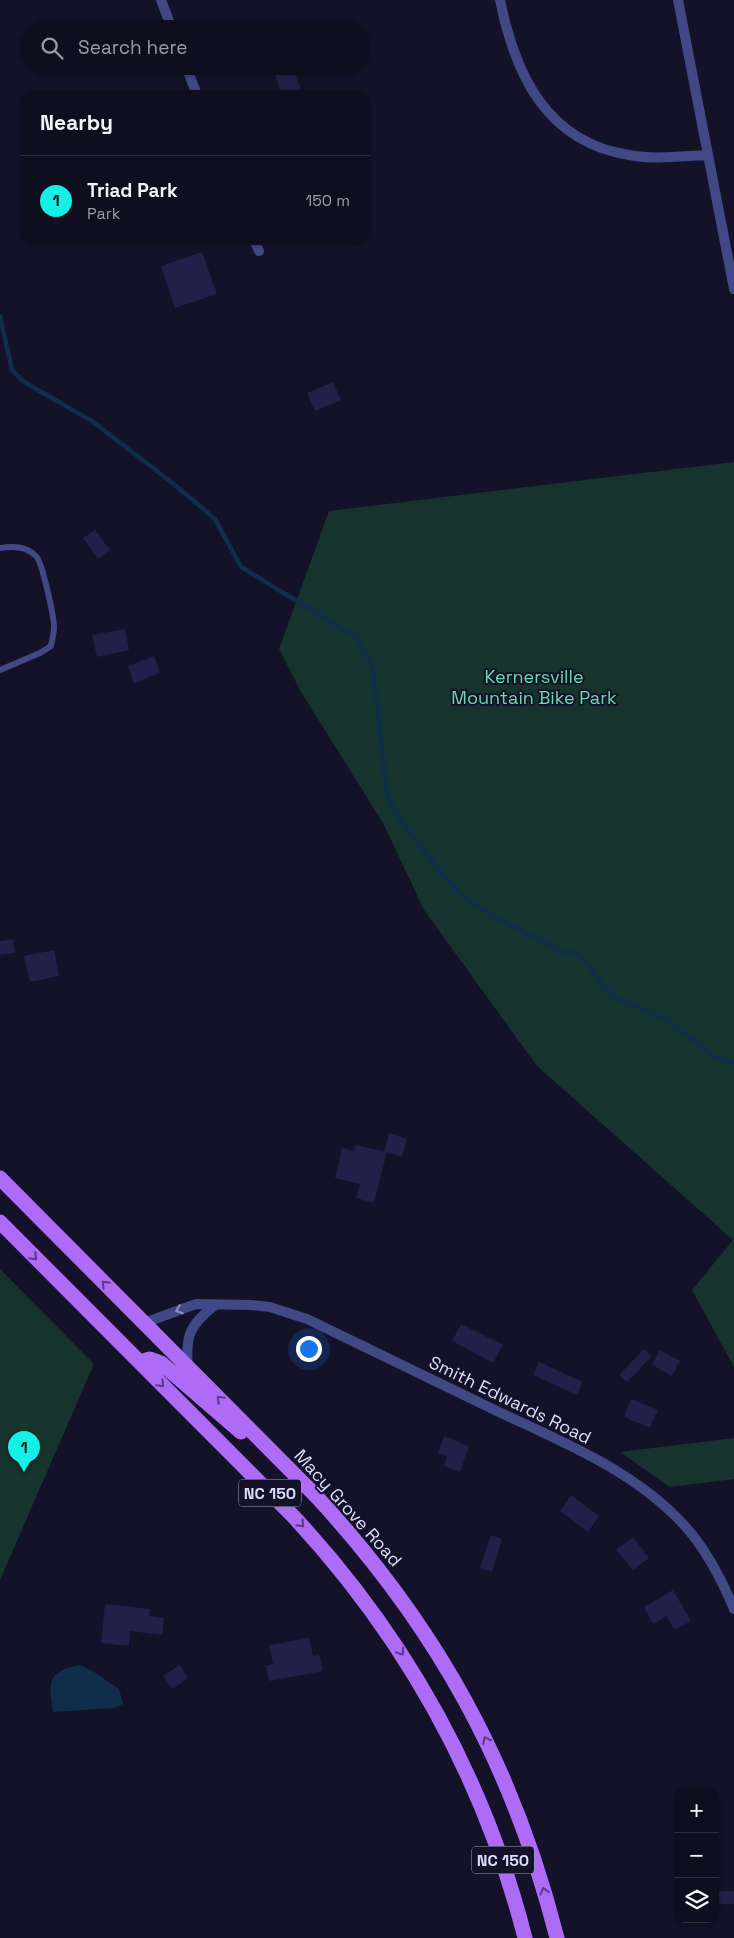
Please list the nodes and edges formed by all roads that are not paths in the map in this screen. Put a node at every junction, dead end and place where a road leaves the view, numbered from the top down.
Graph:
1 (161, 0) edge
2 (500, 0) edge
3 (678, 0) edge
4 (169, 20) edge
5 (189, 75) edge
6 (195, 90) edge
7 (708, 155) junction
8 (256, 245) edge
9 (258, 251) dead end
10 (734, 289) edge
11 (0, 548) edge
12 (0, 670) edge
13 (0, 1178) edge
14 (0, 1222) edge
15 (215, 1306) junction
16 (144, 1323) junction
17 (140, 1362) junction
18 (188, 1367) junction
19 (316, 1496) junction
20 (734, 1609) edge
21 (526, 1938) edge
22 (557, 1938) edge

1 - 4 street
2 - 7 street
3 - 7 street
5 - 6 street
7 - 10 street
8 - 9 street
11 - 12 lane
16 -> 13 main road, Macy Grove Road / NC 150
14 -> 17 main road, NC 150
15 -> 16 street, Smith Edwards Road
15 - 18 street
15 - 20 street, Smith Edwards Road
16 - 18 main road, Macy Grove Road / NC 150
17 - 19 main road
17 -> 21 main road, NC 150
19 -> 18 main road, Macy Grove Road / NC 150
22 -> 19 main road, Macy Grove Road / NC 150

